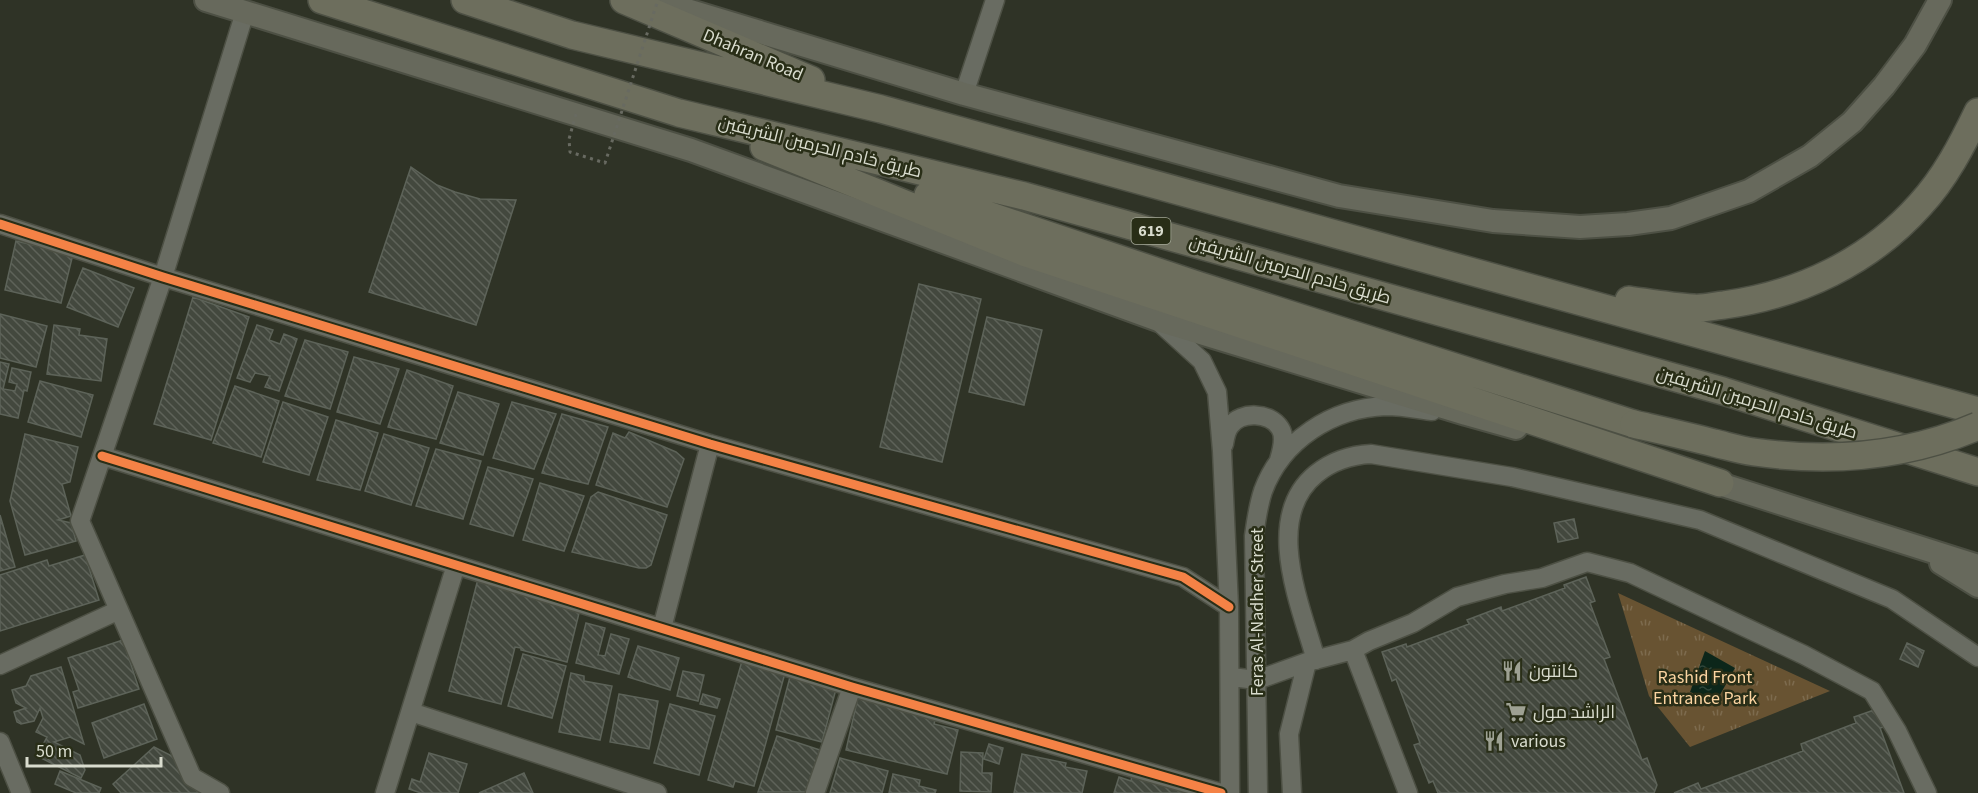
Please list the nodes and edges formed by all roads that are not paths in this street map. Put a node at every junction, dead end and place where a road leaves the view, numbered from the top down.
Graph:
1 (206, 0) edge
2 (322, 0) edge
3 (465, 0) edge
4 (624, 0) edge
5 (656, 0) edge
6 (995, 0) edge
7 (1940, 0) edge
8 (245, 12) junction
9 (964, 94) junction
10 (881, 110) junction
11 (1978, 112) edge
12 (679, 113) junction
13 (0, 224) edge
14 (1461, 269) junction
15 (163, 278) junction
16 (1158, 321) junction
17 (1978, 411) edge
18 (1466, 414) junction
19 (1978, 426) edge
20 (710, 444) junction
21 (1222, 451) junction
22 (102, 456) junction
23 (1280, 460) junction
24 (1978, 472) edge
25 (1720, 483) junction
26 (1914, 547) junction
27 (456, 565) junction
28 (1978, 566) edge
29 (1978, 586) edge
30 (1229, 607) junction
31 (119, 610) junction
32 (662, 628) junction
33 (1353, 650) junction
34 (1978, 657) edge
35 (1311, 661) junction
36 (0, 665) edge
37 (1231, 677) junction
38 (1257, 680) junction
39 (852, 687) junction
40 (411, 712) junction
41 (0, 742) edge
42 (613, 786) edge
43 (21, 793) edge
44 (220, 793) edge
45 (385, 793) edge
46 (657, 793) edge
47 (815, 793) edge
48 (1221, 793) edge
49 (1230, 793) edge
50 (1258, 793) edge
51 (1292, 793) edge
52 (1408, 793) edge
53 (1927, 793) edge

1 - 8 main road
2 - 12 highway, طريق خادم الحرمين الشريفين / 619
3 - 10 highway
4 - 10 highway, Dhahran Road
5 - 9 main road
6 - 9 street
7 - 9 main road
8 - 15 street
8 - 16 main road
10 - 14 highway
11 - 14 highway
12 - 19 highway, bridge
12 - 24 highway, طريق خادم الحرمين الشريفين / 619
12 - 25 highway
13 - 15 street
14 - 17 highway
15 - 20 street
15 - 22 street
16 - 18 main road
16 - 21 street, Feras Al-Nadher Street
18 - 23 street, Feras Al-Nadher Street
18 - 25 main road
20 - 30 street
20 - 32 street
21 - 23 street
21 - 30 street, Feras Al-Nadher Street
22 - 27 street
22 - 31 street
23 - 38 street, Feras Al-Nadher Street
25 - 26 main road
26 - 28 main road
26 - 29 main road
27 - 32 street
27 - 40 street
30 - 37 street, Feras Al-Nadher Street
31 - 36 street
31 - 44 street
32 - 39 street
33 - 35 street
33 - 52 street
33 - 53 street
34 - 35 street
35 - 38 street
35 - 51 street
37 - 38 street
37 - 49 street, Feras Al-Nadher Street
38 - 50 street, Feras Al-Nadher Street
39 - 47 street
39 - 48 street
40 - 42 street
40 - 45 street
41 - 43 street
42 - 46 street

